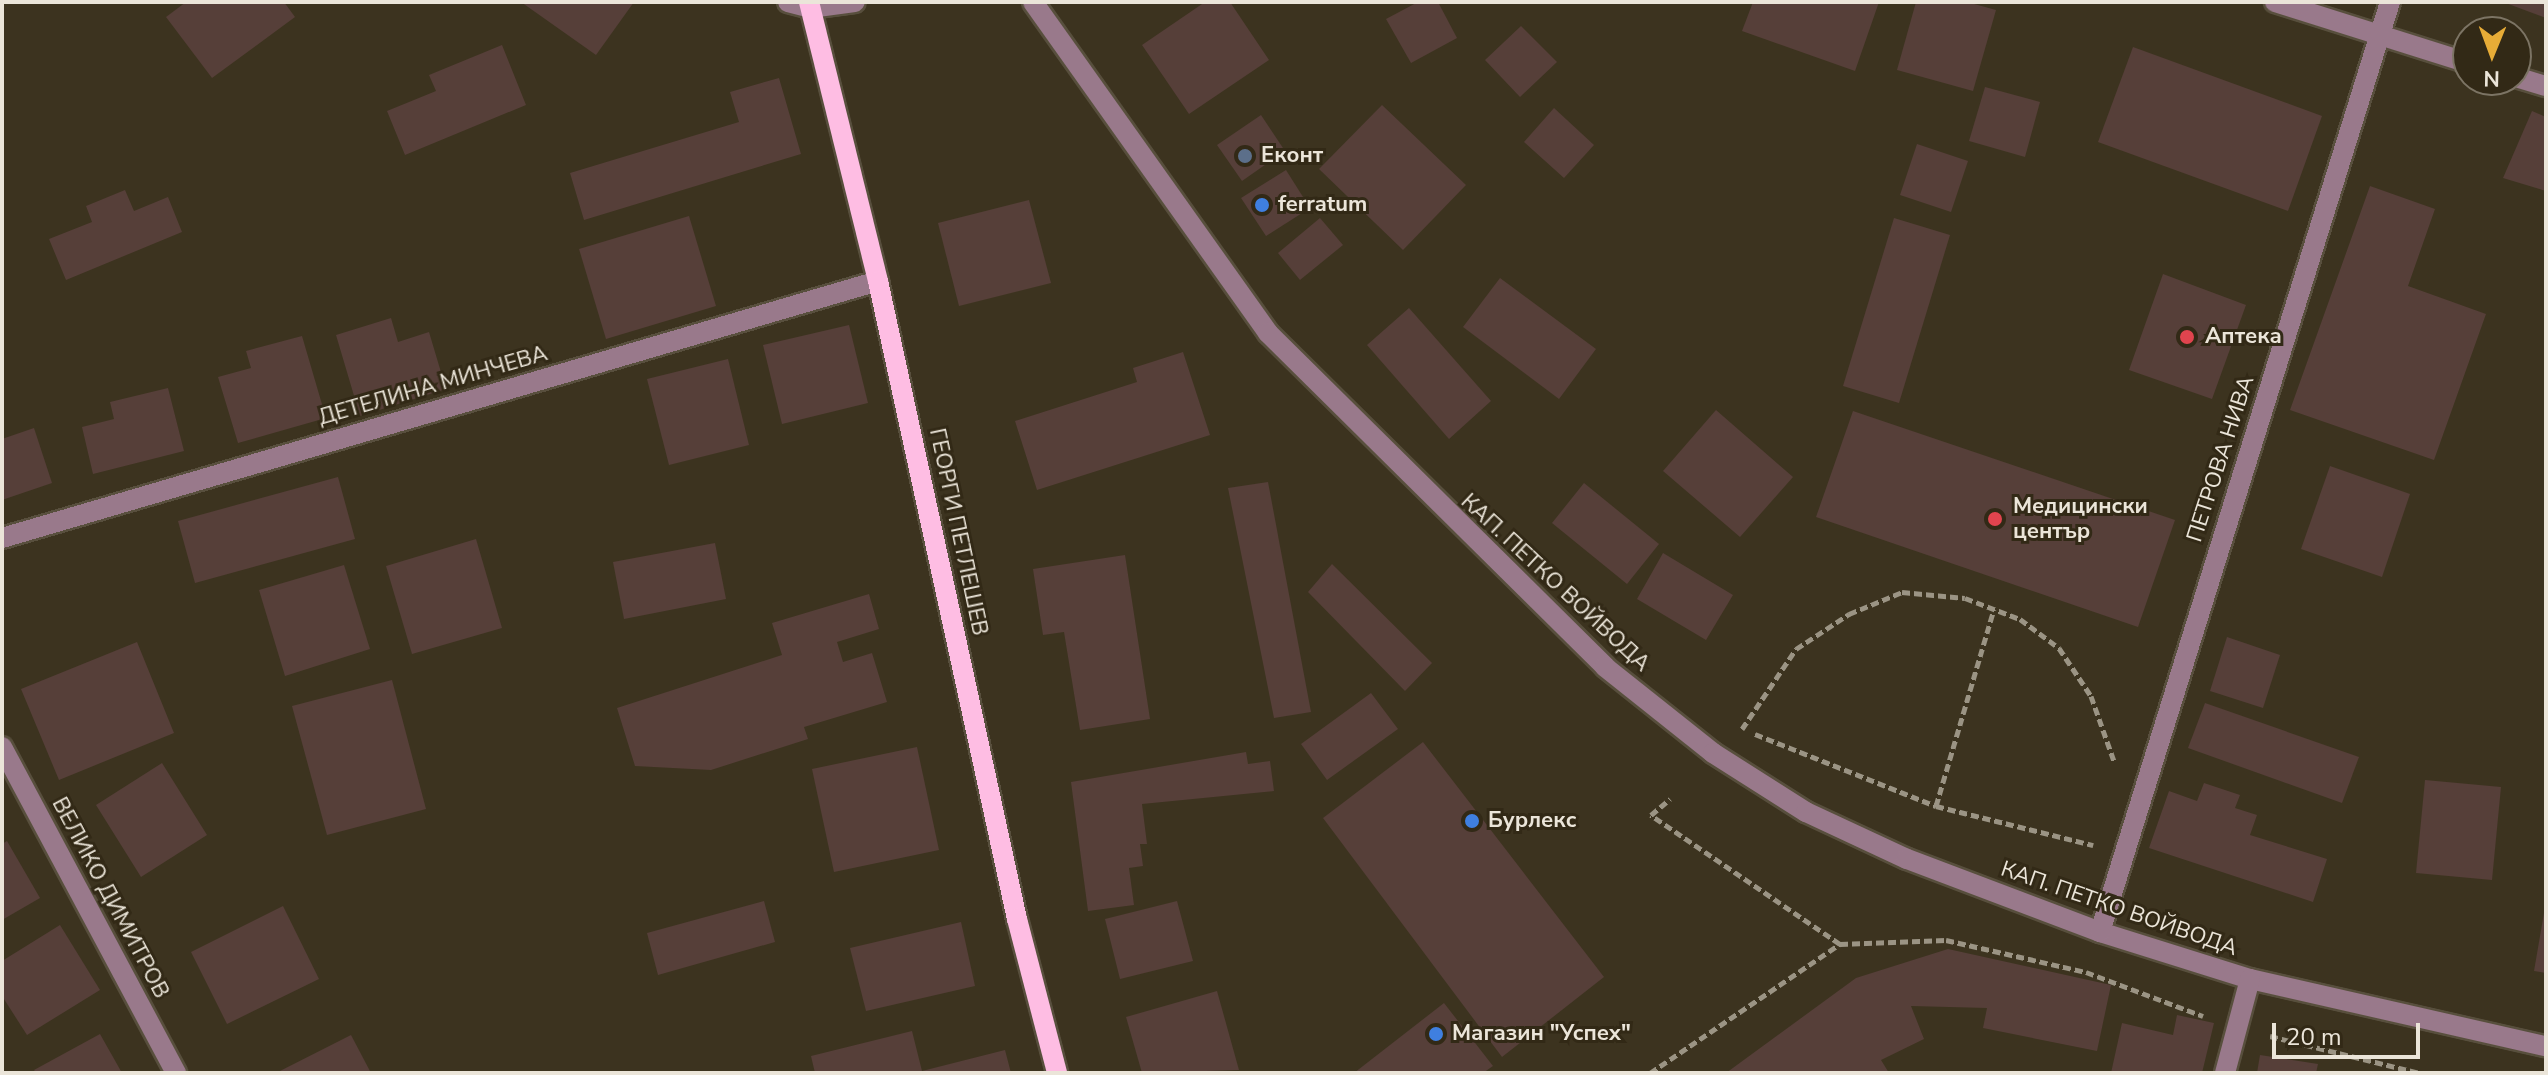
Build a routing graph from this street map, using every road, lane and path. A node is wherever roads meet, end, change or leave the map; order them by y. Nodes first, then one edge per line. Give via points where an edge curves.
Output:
1 (788, 2) edge
2 (855, 2) edge
3 (1033, 2) edge
4 (2275, 2) edge
5 (2390, 2) edge
6 (809, 5) edge
7 (2383, 37) junction
8 (2452, 58) edge
9 (878, 281) junction
10 (2, 538) edge
11 (1994, 609) junction
12 (2, 747) edge
13 (2115, 767) dead end
14 (1670, 799) dead end
15 (1936, 806) junction
16 (2124, 853) junction
17 (2100, 932) junction
18 (1840, 944) junction
19 (2250, 979) junction
20 (2235, 1028) junction
21 (2546, 1046) edge
22 (176, 1073) edge
23 (1057, 1073) edge
24 (1650, 1073) edge
25 (2225, 1073) edge
26 (2420, 1073) edge

1 - 6 street
2 - 6 street
3 - 17 street, КАП. ПЕТКО ВОЙВОДА via 1268,333 1605,667 1713,753 1806,812 1907,859
4 - 7 street
5 - 7 street, ПЕТРОВА НИВА
6 - 9 main road, ГЕОРГИ ПЕТЛЕШЕВ
7 - 8 street
7 - 16 street, ПЕТРОВА НИВА via 2233,495
9 - 10 street, ДЕТЕЛИНА МИНЧЕВА
9 - 23 main road, ГЕОРГИ ПЕТЛЕШЕВ via 1017,919
11 - 13 path via 2020,619 2059,648 2091,696 2110,739
11 - 15 path
11 - 15 path via 1965,598 1902,592 1849,614 1796,649 1740,728
12 - 22 street, ВЕЛИКО ДИМИТРОВ
14 - 18 path via 1651,815
15 - 16 path
16 - 17 street, ПЕТРОВА НИВА
17 - 19 street, КАП. ПЕТКО ВОЙВОДА
18 - 20 path via 1946,940 2086,972
18 - 24 path
19 - 20 street
19 - 21 street, КАП. ПЕТКО ВОЙВОДА
20 - 25 street
20 - 26 path

